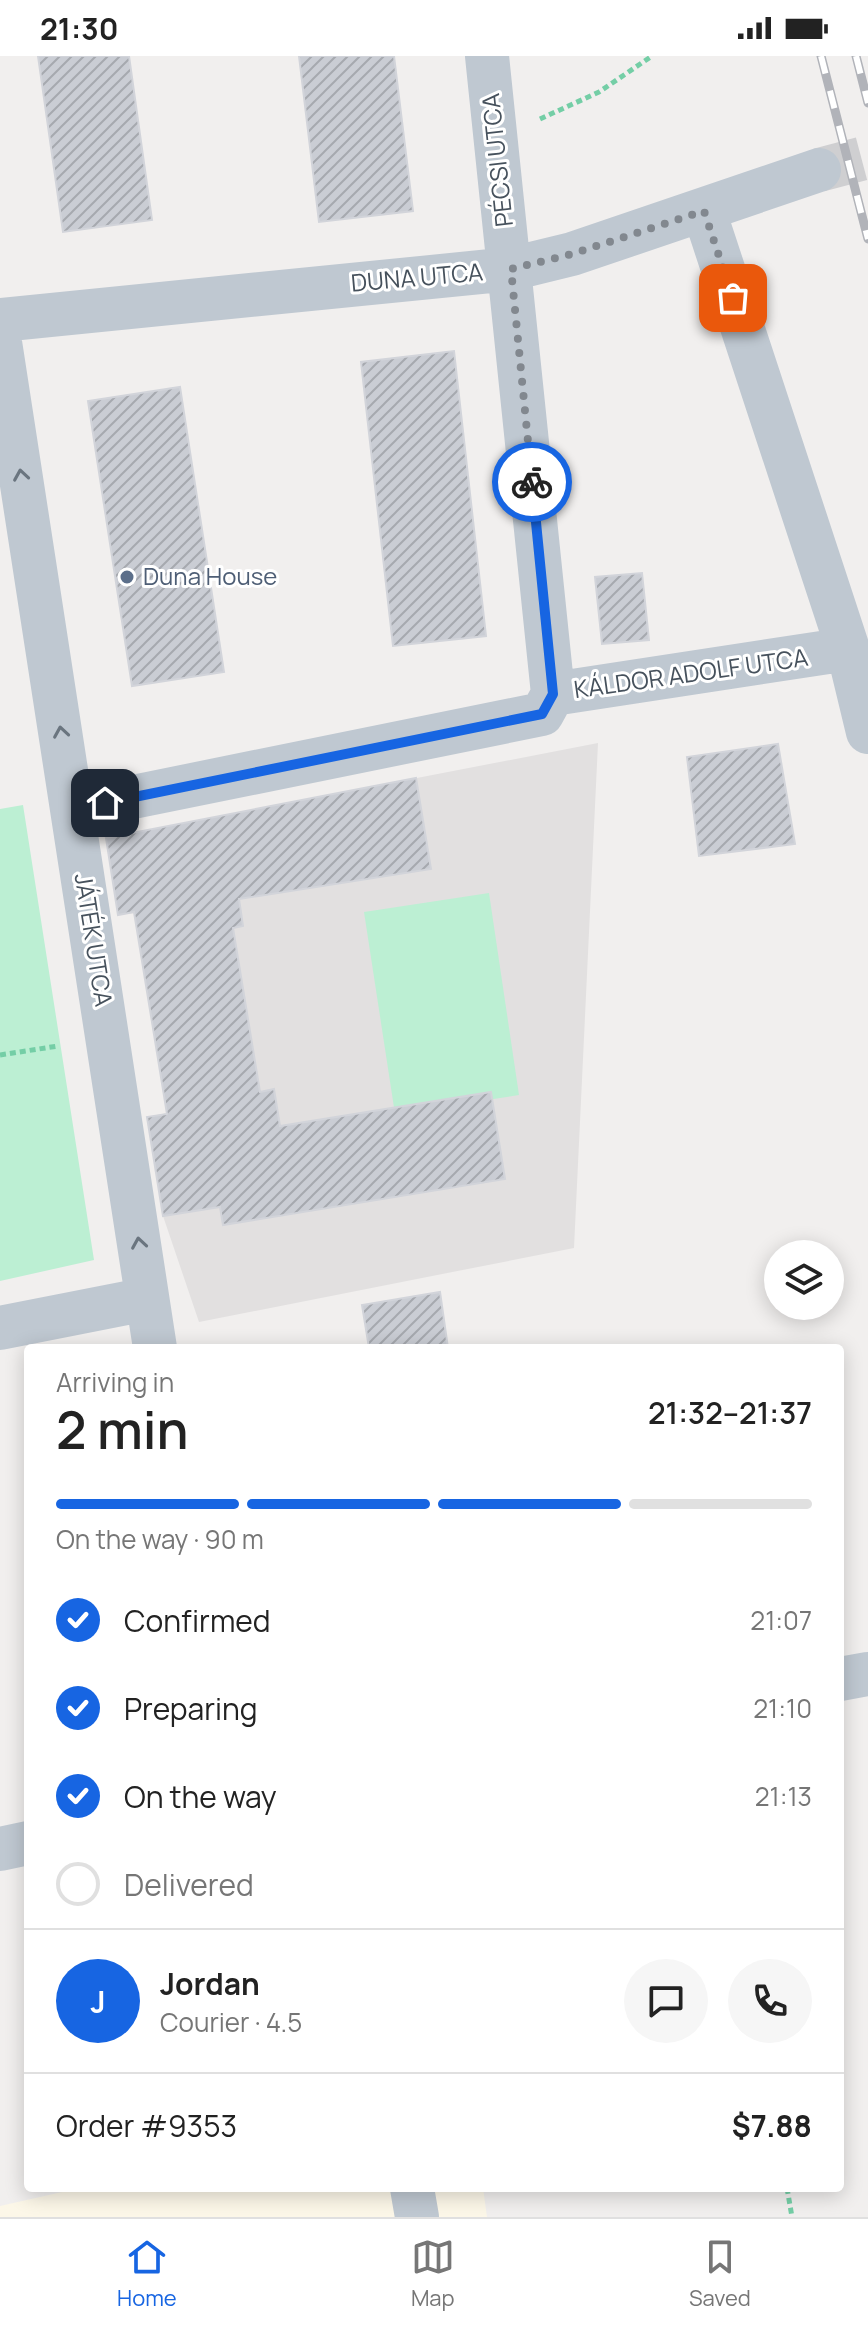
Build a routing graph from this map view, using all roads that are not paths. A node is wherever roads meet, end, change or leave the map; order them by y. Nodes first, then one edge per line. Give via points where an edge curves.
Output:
1 (487, 56) edge
2 (819, 170) tunnel mouth
3 (704, 211) junction
4 (511, 269) junction
5 (0, 320) edge
6 (0, 342) edge
7 (848, 649) junction
8 (553, 694) junction
9 (868, 732) edge
10 (74, 809) junction
11 (147, 1299) junction
12 (0, 1328) edge
13 (154, 1344) edge
14 (868, 1674) edge
15 (844, 1678) edge
16 (24, 1844) edge
17 (0, 1849) edge
18 (413, 2192) edge
19 (417, 2217) edge

1 - 4 street, PÉCSI UTCA
2 - 3 street, DUNA UTCA
3 - 4 street, DUNA UTCA
3 - 7 street
4 - 5 street, DUNA UTCA
4 - 8 street, PÉCSI UTCA
10 -> 6 street, JÁTÉK UTCA
7 - 8 street, KÁLDOR ADOLF UTCA
7 - 9 street
8 - 10 street, KÁLDOR ADOLF UTCA via 542,714
11 -> 10 street, JÁTÉK UTCA
11 - 12 street
11 - 13 street, JÁTÉK UTCA
14 - 15 street
16 - 17 street
18 - 19 street

